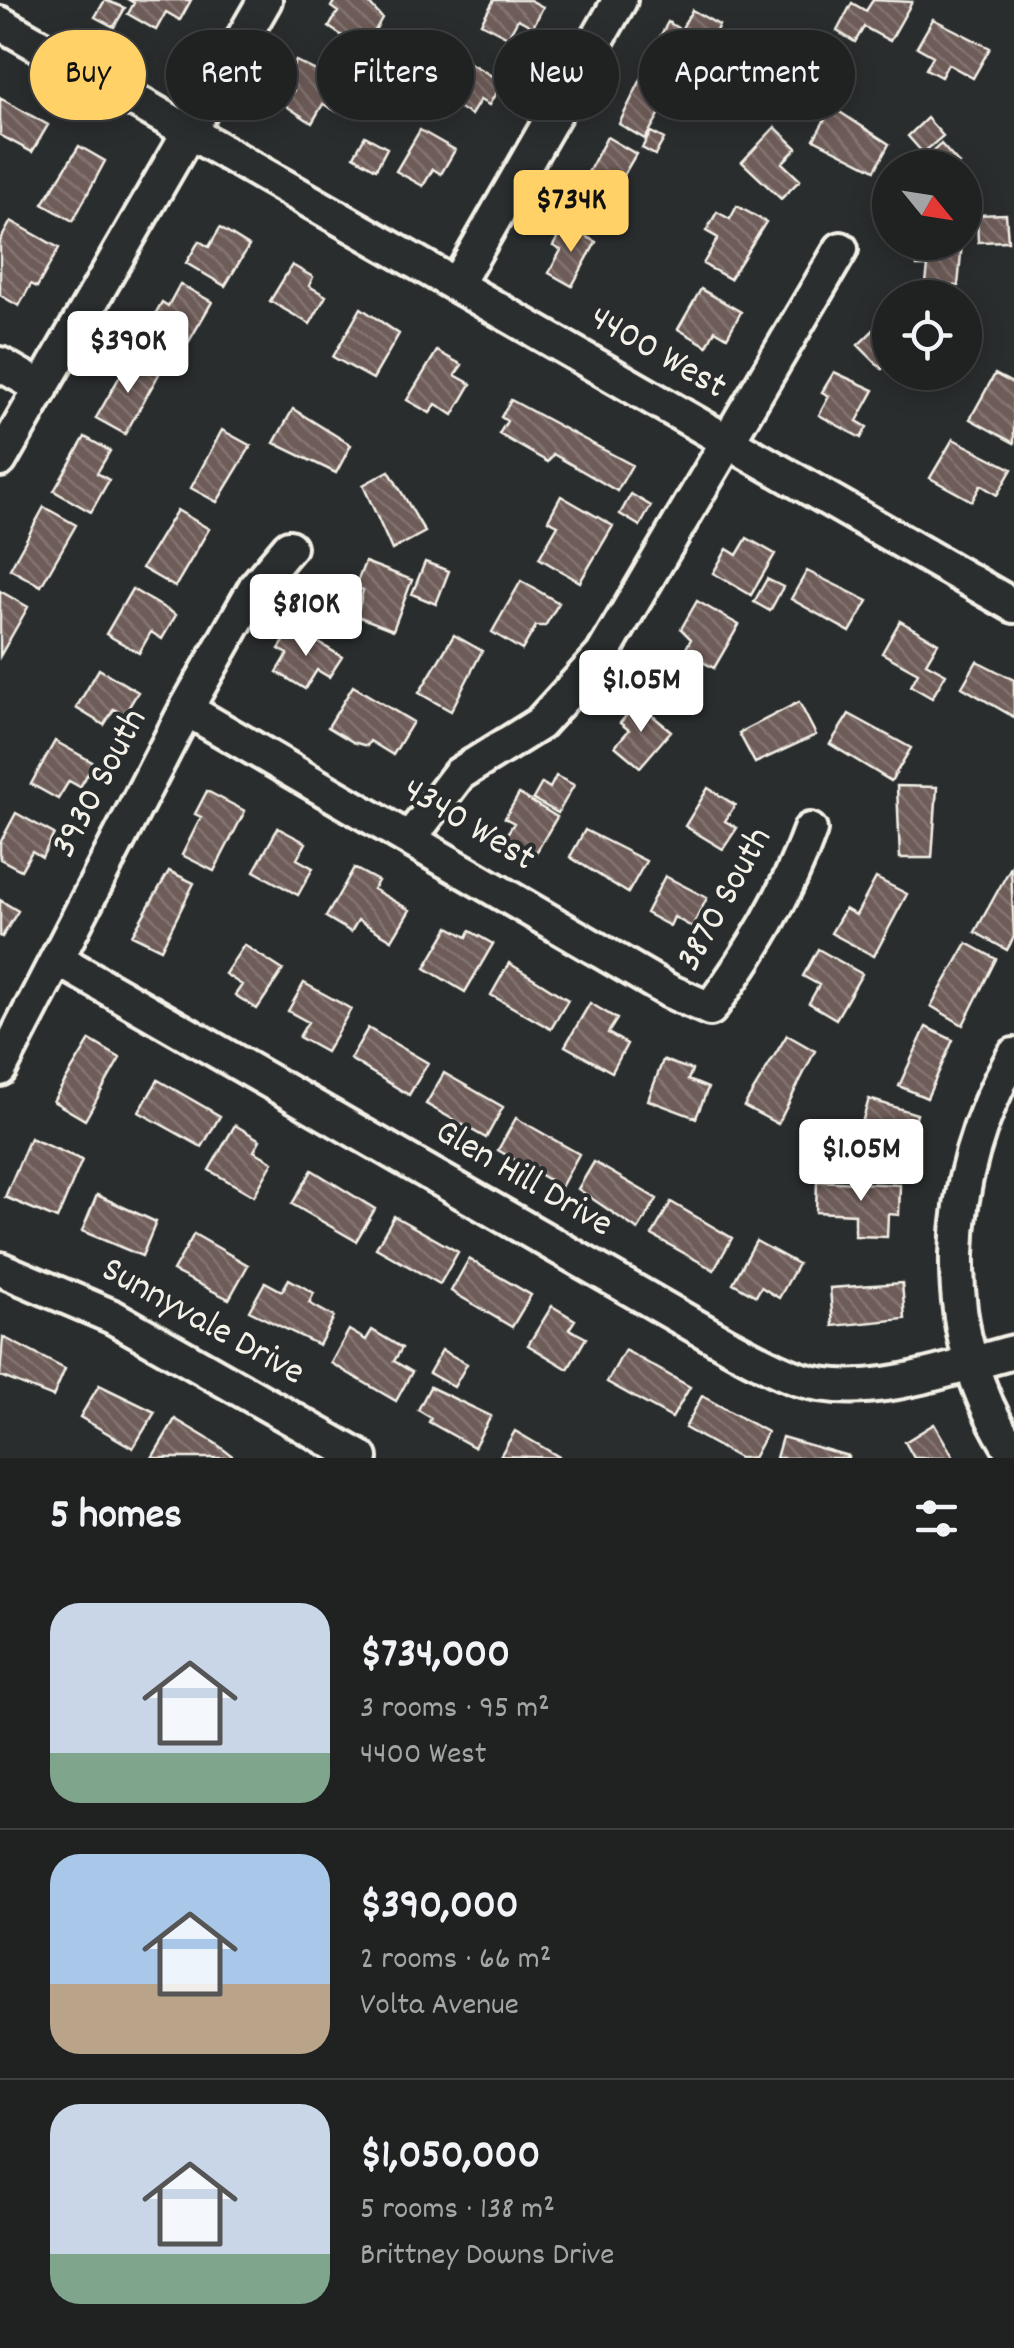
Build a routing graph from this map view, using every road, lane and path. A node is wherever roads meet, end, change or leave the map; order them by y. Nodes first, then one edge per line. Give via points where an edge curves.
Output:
1 (265, 0) edge
2 (620, 0) edge
3 (0, 23) edge
4 (190, 132) junction
5 (841, 249) dead end
6 (456, 285) junction
7 (0, 364) edge
8 (42, 388) junction
9 (728, 441) junction
10 (0, 460) edge
11 (289, 546) dead end
12 (1010, 593) edge
13 (186, 709) junction
14 (810, 830) dead end
15 (410, 838) junction
16 (57, 959) junction
17 (710, 1009) joint
18 (1014, 1055) edge
19 (0, 1069) edge
20 (0, 1268) edge
21 (1014, 1352) edge
22 (972, 1363) junction
23 (1014, 1454) edge
24 (362, 1458) edge

1 - 4 street
2 - 6 street
3 - 4 street, 4400 West
4 - 6 street, 4400 West
4 - 8 street
5 - 9 street
6 - 9 street, 4400 West
7 - 8 street
8 - 10 street
9 - 12 street, 4400 West
9 - 15 street via 584,679 539,724 459,774
11 - 13 street, 3930 South via 256,586
13 - 15 street, 4340 West
13 - 16 street, 3930 South
14 - 17 street, 3870 South via 794,877
15 - 17 street, 4340 West
16 - 19 street, 3930 South
16 - 22 street, Glen Hill Drive via 769,1366 836,1385 900,1381
18 - 22 street via 971,1148 960,1200 956,1282
20 - 24 street, Sunnyvale Drive via 127,1324
21 - 22 street, Glen Hill Drive
22 - 23 street

